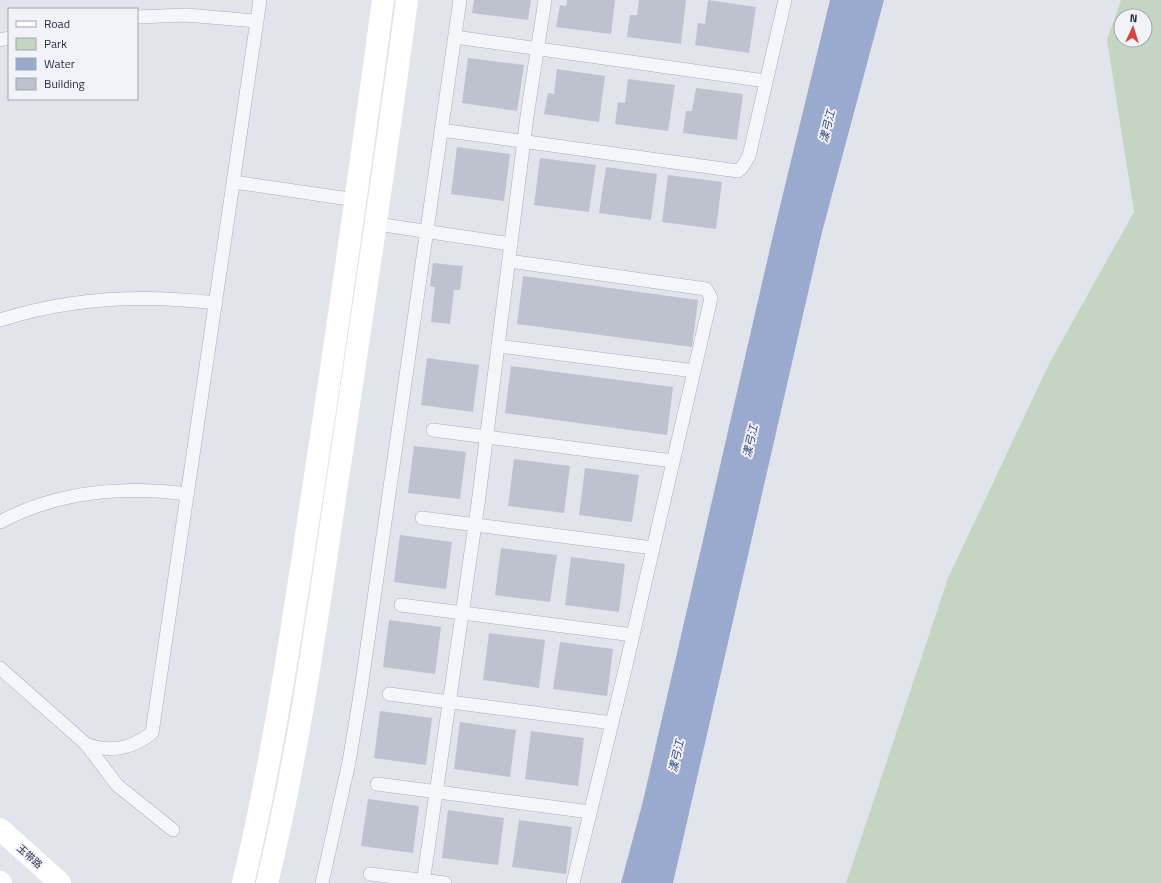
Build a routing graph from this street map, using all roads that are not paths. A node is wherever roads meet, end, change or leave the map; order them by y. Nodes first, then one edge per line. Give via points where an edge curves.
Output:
1 (260, 0) edge
2 (383, 0) edge
3 (407, 0) edge
4 (460, 0) edge
5 (545, 0) edge
6 (785, 0) edge
7 (138, 17) edge
8 (257, 21) junction
9 (454, 37) junction
10 (537, 49) junction
11 (766, 81) junction
12 (441, 130) junction
13 (524, 142) junction
14 (234, 182) junction
15 (356, 200) junction
16 (377, 224) junction
17 (427, 231) junction
18 (511, 244) junction
19 (509, 261) junction
20 (216, 303) junction
21 (0, 320) edge
22 (498, 346) junction
23 (694, 371) junction
24 (433, 430) dead end
25 (487, 437) junction
26 (673, 461) junction
27 (188, 494) junction
28 (422, 518) dead end
29 (0, 522) edge
30 (475, 525) junction
31 (652, 548) junction
32 (401, 605) dead end
33 (462, 613) junction
34 (633, 635) junction
35 (0, 668) edge
36 (389, 694) dead end
37 (450, 702) junction
38 (612, 723) junction
39 (86, 744) junction
40 (377, 784) dead end
41 (437, 792) junction
42 (590, 812) junction
43 (0, 829) edge
44 (173, 830) dead end
45 (370, 874) dead end
46 (424, 882) edge
47 (60, 883) edge
48 (243, 883) edge
49 (267, 883) edge
50 (322, 883) edge
51 (445, 883) edge
52 (573, 883) edge

1 - 8 lane
2 - 15 street
3 - 16 street
4 - 9 lane
5 - 10 lane
6 - 11 lane
7 - 8 lane via 193,16
8 - 14 lane
9 - 10 lane
9 - 12 lane
10 - 11 lane
10 - 13 lane
11 - 13 lane via 749,156 738,171
12 - 13 lane
12 - 17 lane
13 - 18 lane
14 - 15 lane
14 - 20 lane
15 - 48 street via 281,701
16 - 17 lane
16 - 49 street via 304,702
17 - 18 lane
17 - 50 lane via 361,689 349,762
18 - 19 lane
19 - 22 lane
19 - 23 lane via 706,289 711,298
20 - 21 lane via 180,299 107,299 72,303
20 - 27 lane
22 - 23 lane
22 - 25 lane
23 - 26 lane
24 - 25 lane
25 - 26 lane
25 - 30 lane
26 - 31 lane
27 - 29 lane via 156,490 91,493 47,503
27 - 39 lane via 152,733 124,748 111,750
28 - 30 lane
30 - 31 lane
30 - 33 lane
31 - 34 lane
32 - 33 lane
33 - 34 lane
33 - 37 lane
34 - 38 lane
35 - 39 lane
36 - 37 lane
37 - 38 lane
37 - 41 lane
38 - 42 lane
39 - 44 lane via 117,785
40 - 41 lane
41 - 42 lane
41 - 46 lane
42 - 52 lane
43 - 47 street, 玉带路
45 - 46 lane
46 - 51 lane

